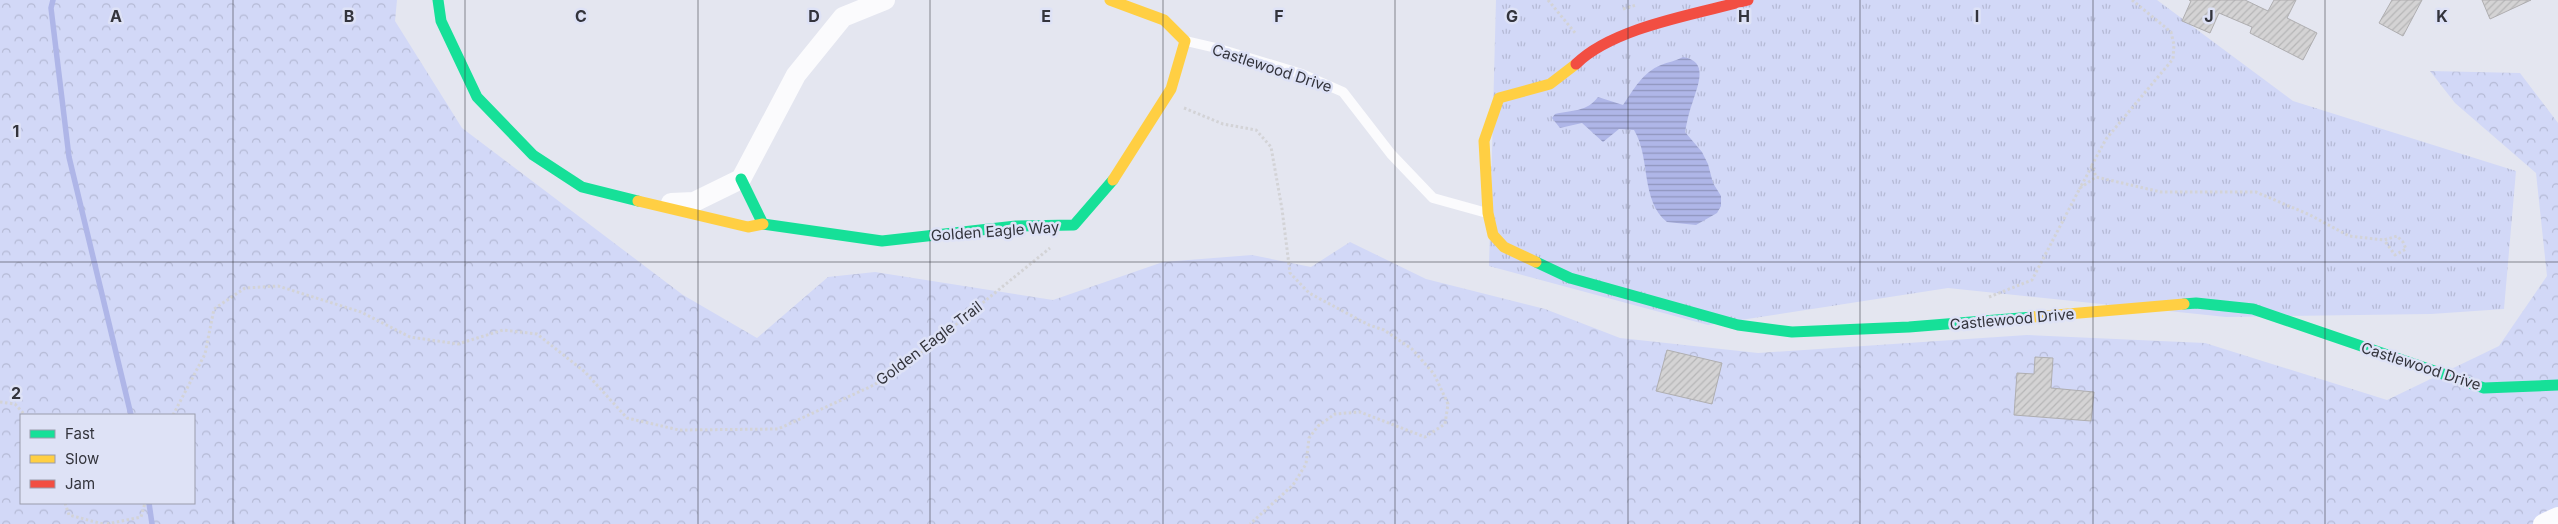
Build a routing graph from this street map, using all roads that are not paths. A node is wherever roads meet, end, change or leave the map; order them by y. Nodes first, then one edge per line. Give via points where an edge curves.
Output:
1 (438, 0) edge
2 (884, 0) edge
3 (1110, 0) edge
4 (1748, 0) edge
5 (1185, 41) junction
6 (741, 179) junction
7 (654, 204) junction
8 (1488, 213) junction
9 (763, 224) junction
10 (2558, 385) edge
11 (2558, 517) edge
12 (2543, 524) edge

1 - 7 street, Golden Eagle Way via 441,21 478,96 533,155 582,187
2 - 6 street via 843,17 802,68
3 - 5 street via 1164,20
4 - 8 street, Castlewood Drive via 1632,31 1586,54 1550,84 1499,98 1484,141
5 - 8 lane, Castlewood Drive via 1302,74 1343,92 1391,154 1433,198
5 - 9 street, Golden Eagle Way via 1171,89 1113,180 1074,225 1016,226 882,241
6 - 7 street, Golden Eagle Way via 694,202
6 - 9 street
7 - 9 street, Golden Eagle Way via 748,227
8 - 10 street, Castlewood Drive via 1493,235 1504,247 1570,278 1738,326 1792,332 1909,328 2196,302 2253,309 2484,388
11 - 12 street

